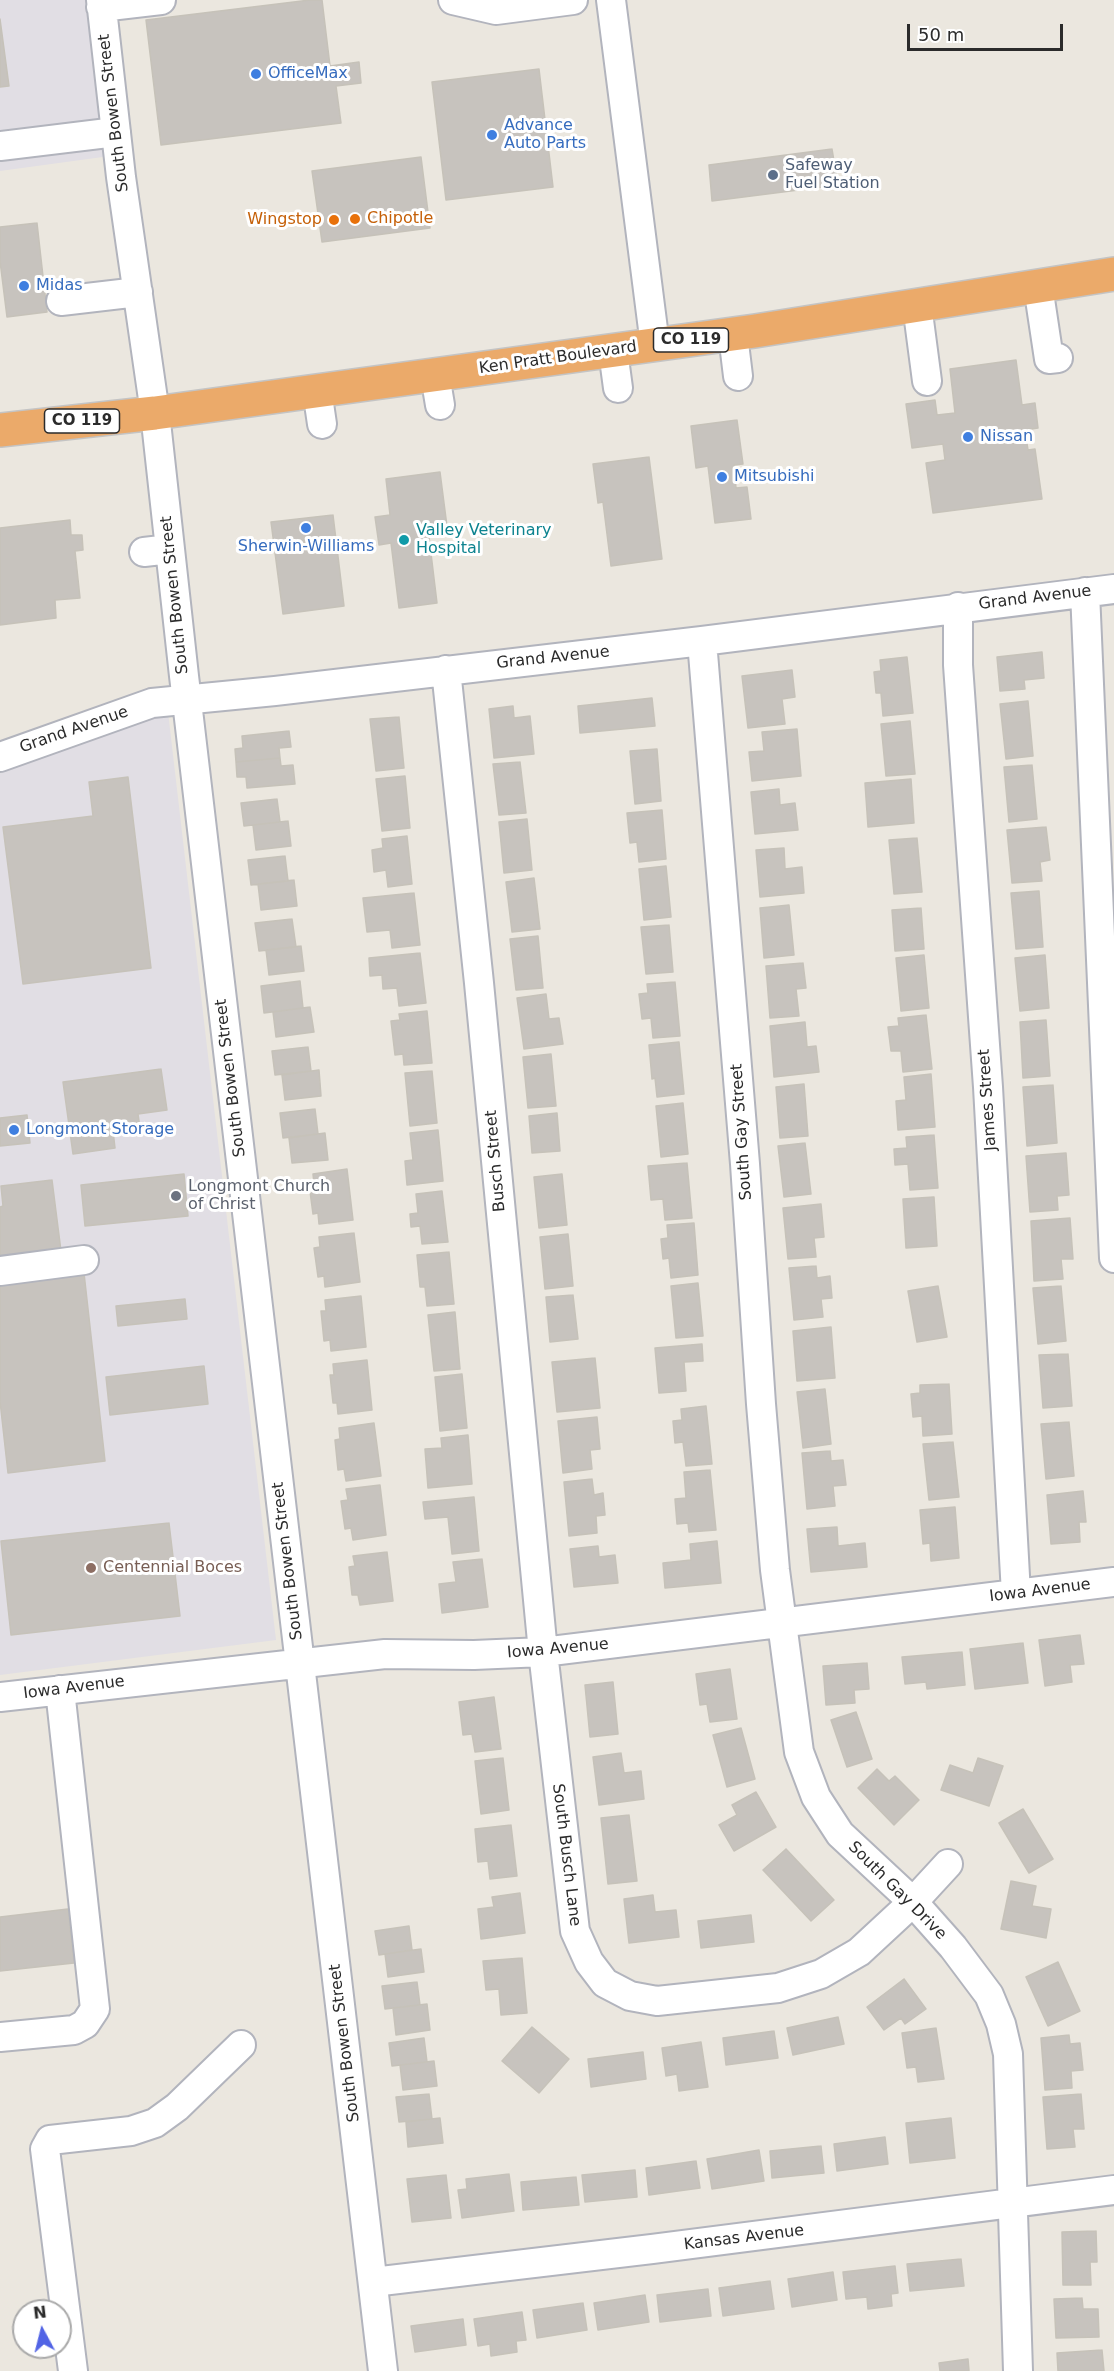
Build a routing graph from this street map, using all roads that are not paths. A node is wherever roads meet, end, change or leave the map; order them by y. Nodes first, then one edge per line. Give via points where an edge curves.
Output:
1 (161, 0) edge
2 (453, 0) edge
3 (573, 0) edge
4 (611, 0) edge
5 (101, 3) edge
6 (116, 132) junction
7 (0, 146) edge
8 (1114, 274) edge
9 (1038, 286) junction
10 (138, 292) junction
11 (61, 302) dead end
12 (917, 305) junction
13 (733, 334) junction
14 (655, 345) junction
15 (613, 351) junction
16 (1058, 358) dead end
17 (738, 376) dead end
18 (927, 381) dead end
19 (618, 388) dead end
20 (317, 390) junction
21 (155, 413) junction
22 (322, 424) dead end
23 (0, 430) edge
24 (1114, 589) edge
25 (1085, 592) junction
26 (958, 608) junction
27 (702, 641) junction
28 (446, 670) junction
29 (186, 699) junction
30 (0, 757) edge
31 (1114, 1258) edge
32 (84, 1260) dead end
33 (0, 1271) edge
34 (1114, 1581) edge
35 (1016, 1594) junction
36 (782, 1623) junction
37 (543, 1652) junction
38 (300, 1662) junction
39 (60, 1690) junction
40 (0, 1697) edge
41 (948, 1864) dead end
42 (913, 1902) junction
43 (0, 2037) edge
44 (241, 2045) dead end
45 (1114, 2190) edge
46 (1014, 2203) junction
47 (373, 2282) junction
48 (73, 2371) edge
49 (383, 2371) edge
50 (1018, 2371) edge

1 - 5 street
2 - 3 street via 496,10
4 - 14 street
5 - 6 street, South Bowen Street
6 - 7 street
6 - 10 street, South Bowen Street
8 - 9 highway, Ken Pratt Boulevard / CO 119
9 - 12 highway, Ken Pratt Boulevard / CO 119
9 - 16 street via 1049,359
10 - 11 street
10 - 21 street, South Bowen Street
12 - 13 highway, Ken Pratt Boulevard / CO 119
12 - 18 street
13 - 14 highway, Ken Pratt Boulevard / CO 119
13 - 17 street
14 - 15 highway, Ken Pratt Boulevard / CO 119
15 - 19 street
15 - 20 highway, Ken Pratt Boulevard / CO 119 via 438,390
20 - 21 highway, Ken Pratt Boulevard / CO 119
20 - 22 street
21 - 23 highway, Ken Pratt Boulevard / CO 119
21 - 29 street, South Bowen Street via 157,550
24 - 25 street, Grand Avenue
25 - 26 street, Grand Avenue
25 - 31 street
26 - 27 street, Grand Avenue
26 - 35 street, James Street via 958,665 988,1087
27 - 28 street, Grand Avenue
27 - 36 street, South Gay Street via 762,1415
28 - 29 street, Grand Avenue
28 - 37 street, Busch Street
29 - 30 street, Grand Avenue via 152,703
29 - 38 street, South Bowen Street
32 - 33 street
34 - 35 street, Iowa Avenue
35 - 36 street, Iowa Avenue
36 - 37 street, Iowa Avenue
36 - 42 street, South Gay Drive via 799,1752 816,1797 840,1834
37 - 38 street, Iowa Avenue via 385,1654
37 - 42 street, South Busch Lane via 575,1931 589,1962 605,1983 630,1996 657,2001 778,1988 821,1974 859,1952
38 - 39 street, Iowa Avenue
38 - 47 street, South Bowen Street
39 - 40 street, Iowa Avenue
39 - 43 street via 95,2009 85,2024 74,2030
41 - 42 street, South Busch Lane
42 - 46 street, South Gay Drive via 989,1995 1001,2024 1008,2054
44 - 48 street via 155,2123 131,2131 50,2140 45,2150
45 - 46 street, Kansas Avenue
46 - 47 street, Kansas Avenue
46 - 50 street, South Gay Drive
47 - 49 street, South Bowen Street

